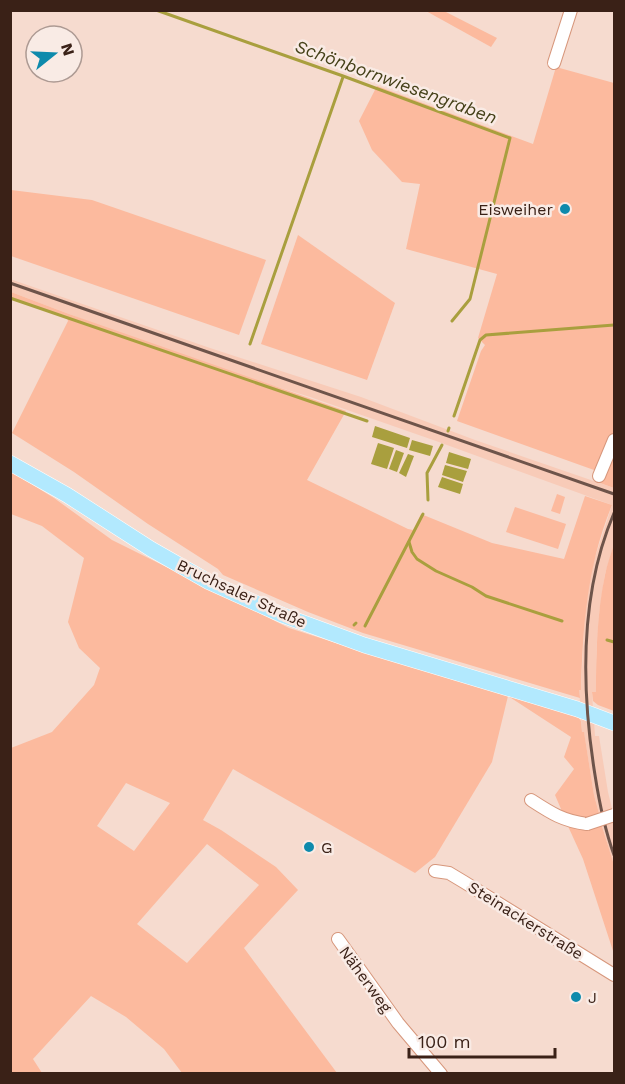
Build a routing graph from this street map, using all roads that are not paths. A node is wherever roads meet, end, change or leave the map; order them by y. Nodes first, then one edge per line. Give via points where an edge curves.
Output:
1 (572, 10) edge
2 (554, 63) dead end
3 (615, 440) edge
4 (10, 463) edge
5 (599, 476) dead end
6 (615, 723) edge
7 (531, 800) dead end
8 (615, 815) edge
9 (435, 872) dead end
10 (338, 939) dead end
11 (615, 975) edge
12 (441, 1074) edge

1 - 2 street
3 - 5 street
4 - 6 main road, Bruchsaler Straße via 209,582 282,615 364,645
7 - 8 street, bridge via 572,822 587,824
9 - 11 street, Steinackerstraße via 449,873
10 - 12 street, Näherweg via 398,1023

